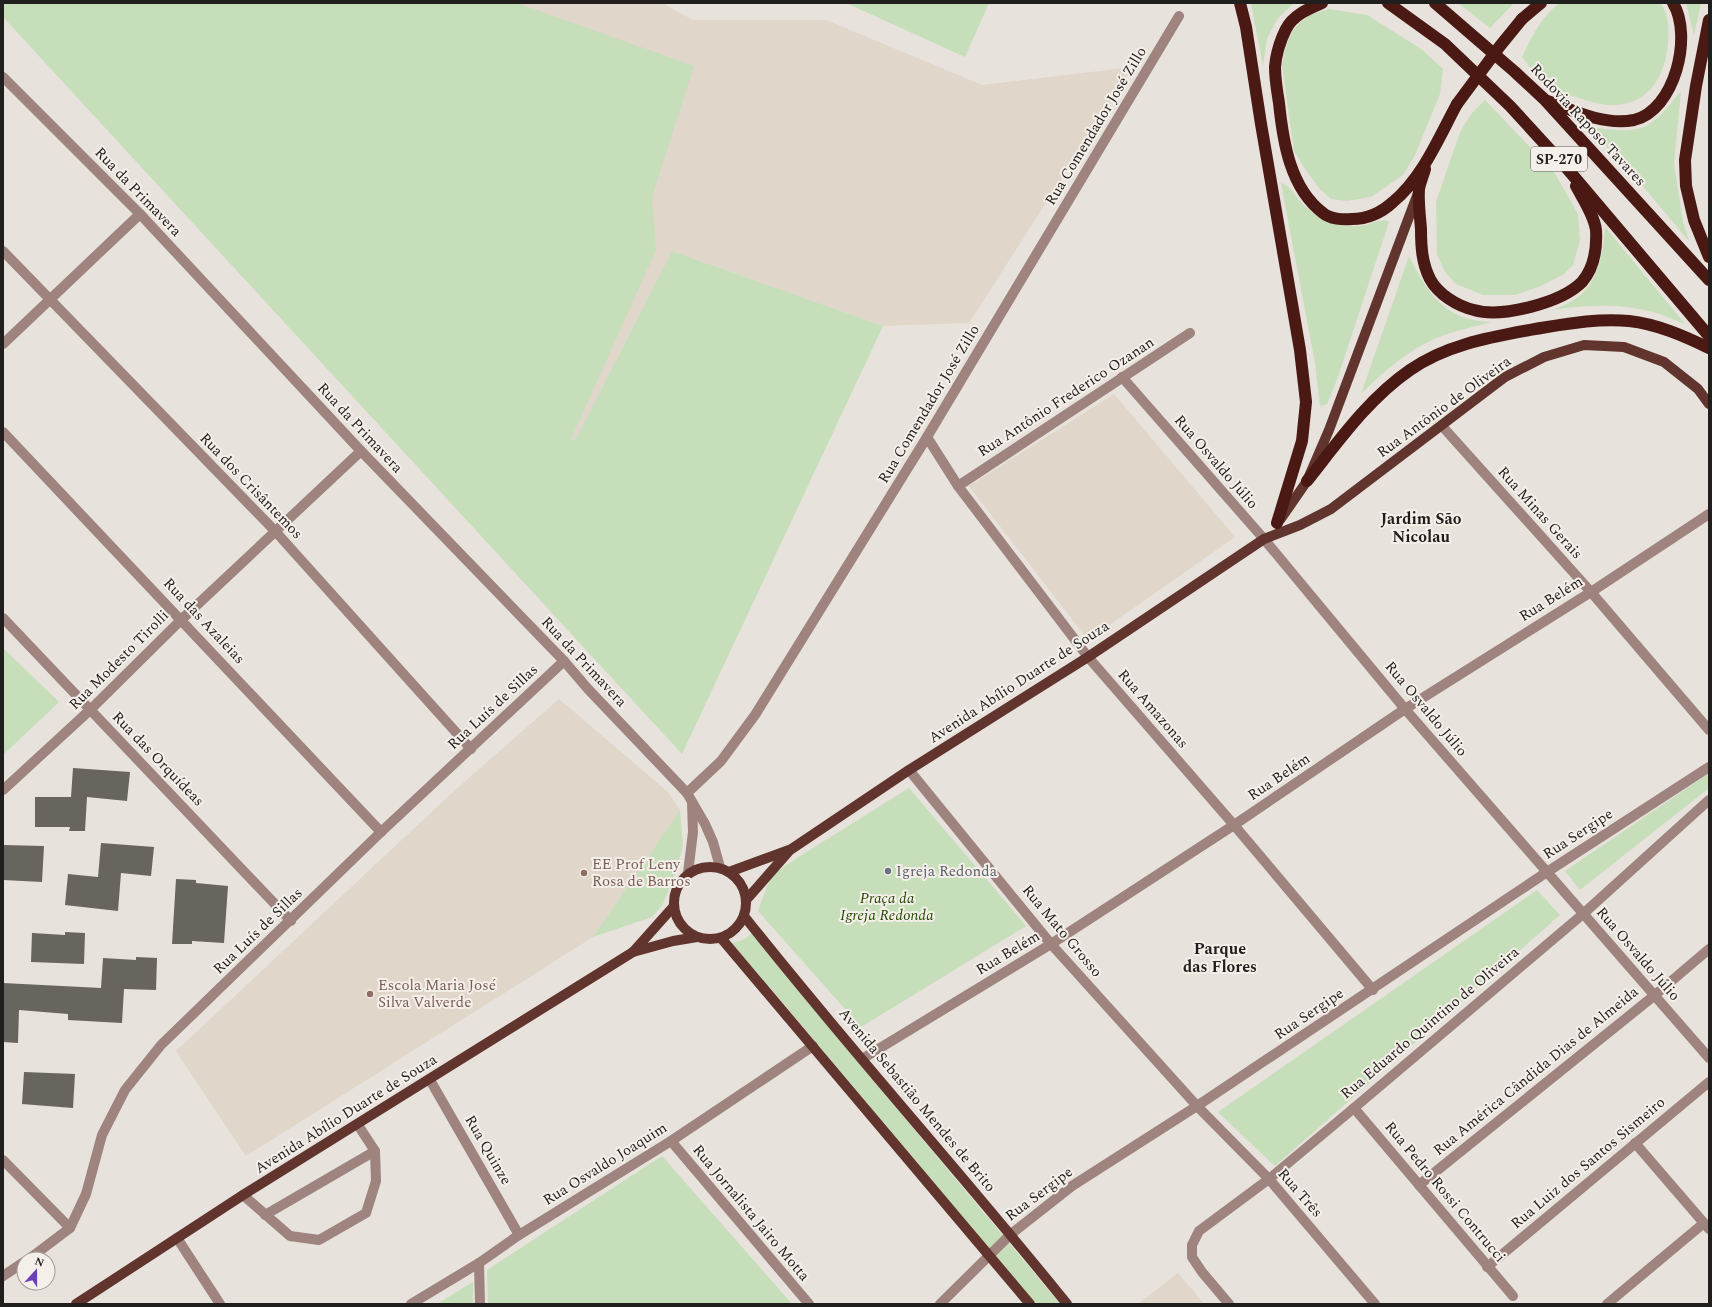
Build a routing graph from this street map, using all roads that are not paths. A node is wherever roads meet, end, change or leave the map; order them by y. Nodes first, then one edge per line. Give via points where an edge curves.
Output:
1 (1240, 3) edge
2 (1322, 3) edge
3 (1388, 3) edge
4 (1541, 3) edge
5 (1673, 3) edge
6 (1437, 4) edge
7 (1179, 16) dead end
8 (1709, 20) edge
9 (3, 77) edge
10 (1544, 99) junction
11 (1430, 154) junction
12 (1565, 166) junction
13 (1419, 189) junction
14 (140, 214) junction
15 (3, 251) edge
16 (1709, 257) edge
17 (1709, 280) edge
18 (50, 301) junction
19 (1190, 333) dead end
20 (1709, 336) edge
21 (3, 344) edge
22 (1709, 348) edge
23 (1122, 377) junction
24 (1709, 404) edge
25 (1442, 426) junction
26 (3, 432) edge
27 (927, 437) junction
28 (361, 451) junction
29 (1307, 481) junction
30 (958, 486) junction
31 (1709, 514) edge
32 (1277, 523) junction
33 (275, 531) junction
34 (1264, 539) junction
35 (1591, 592) junction
36 (3, 618) edge
37 (182, 619) junction
38 (1088, 657) junction
39 (564, 661) junction
40 (1405, 709) junction
41 (90, 710) junction
42 (1709, 730) edge
43 (471, 749) junction
44 (1709, 767) edge
45 (909, 770) junction
46 (3, 790) edge
47 (687, 793) junction
48 (1709, 800) edge
49 (692, 803) junction
50 (1234, 825) junction
51 (381, 832) junction
52 (790, 850) junction
53 (720, 867) junction
54 (729, 872) junction
55 (1547, 872) junction
56 (688, 873) junction
57 (747, 899) junction
58 (674, 906) junction
59 (1583, 914) junction
60 (744, 916) junction
61 (291, 921) junction
62 (697, 937) junction
63 (721, 938) junction
64 (1051, 944) junction
65 (1709, 949) edge
66 (634, 952) junction
67 (1373, 990) junction
68 (1655, 995) junction
69 (813, 1046) junction
70 (1709, 1058) edge
71 (862, 1059) junction
72 (430, 1080) junction
73 (1709, 1082) edge
74 (1197, 1106) junction
75 (1354, 1108) junction
76 (358, 1125) junction
77 (671, 1142) junction
78 (1635, 1143) junction
79 (375, 1151) junction
80 (3, 1160) edge
81 (1269, 1179) junction
82 (1419, 1185) junction
83 (243, 1195) junction
84 (264, 1215) junction
85 (1706, 1226) edge
86 (70, 1228) junction
87 (1011, 1234) junction
88 (519, 1235) junction
89 (177, 1238) junction
90 (40, 1251) edge
91 (989, 1255) junction
92 (479, 1263) junction
93 (1487, 1266) junction
94 (16, 1267) edge
95 (3, 1276) edge
96 (1512, 1296) dead end
97 (76, 1304) edge
98 (220, 1304) edge
99 (411, 1304) edge
100 (480, 1304) edge
101 (809, 1304) edge
102 (940, 1304) edge
103 (1030, 1304) edge
104 (1067, 1304) edge
105 (1229, 1304) edge
106 (1375, 1304) edge
107 (1607, 1304) edge

1 - 32 highway via 1300,350 1306,402 1302,441
2 - 11 highway via 1296,16 1286,28 1275,66 1280,120 1287,153 1307,198 1324,214 1336,218 1362,219 1376,214 1393,203 1403,192
3 - 12 highway, SP-270 via 1445,44 1510,106
4 - 11 highway, bridge via 1522,19 1500,46 1458,104
5 - 10 highway via 1679,15 1681,52 1675,76 1664,98 1651,112 1634,120 1616,122
6 - 10 highway, Rodovia Raposo Tavares / SP-270
7 - 27 street, Rua Comendador José Zillo
8 - 16 highway via 1685,160 1686,186 1694,220
9 - 14 street, Rua da Primavera
10 - 17 highway, Rodovia Raposo Tavares / SP-270
11 - 13 highway
12 - 13 highway via 1596,228 1592,264 1581,282 1570,290 1555,300 1530,308 1489,312 1473,310 1446,297 1431,280 1422,258
12 - 20 highway, SP-270
13 - 29 main road via 1329,430
14 - 18 street
14 - 28 street, Rua da Primavera
15 - 18 street, Rua dos Crisântemos
18 - 21 street
18 - 33 street, Rua dos Crisântemos
19 - 23 street, Rua Antônio Frederico Ozanan
22 - 29 highway via 1655,326 1630,321 1596,320 1572,323 1474,341 1442,352 1409,370 1373,400
23 - 30 street, Rua Antônio Frederico Ozanan
23 - 34 street, Rua Osvaldo Júlio
24 - 25 main road, Rua Antônio de Oliveira via 1698,389 1664,362 1624,347 1584,345 1544,357 1505,377
25 - 34 main road, Rua Antônio de Oliveira via 1331,509 1300,526
25 - 35 street, Rua Minas Gerais
26 - 37 street, Rua das Azaleias
27 - 30 street, Rua Amazonas
27 - 47 street, Rua Comendador José Zillo via 755,714 721,761
28 - 33 street, Rua Modesto Tirolli
28 - 39 street, Rua da Primavera
29 - 32 main road
30 - 38 street, Rua Amazonas
31 - 35 street, Rua Belém
32 - 34 main road
33 - 37 street, Rua Modesto Tirolli
33 - 43 street, Rua dos Crisântemos
34 - 38 main road, Avenida Abílio Duarte de Souza
34 - 40 street, Rua Osvaldo Júlio
35 - 40 street, Rua Belém
35 - 42 street, Rua Minas Gerais
36 - 41 street, Rua das Orquídeas
37 - 41 street, Rua Modesto Tirolli
37 - 51 street, Rua das Azaleias
38 - 45 main road, Avenida Abílio Duarte de Souza
38 - 50 street, Rua Amazonas
39 - 43 street, Rua Luís de Sillas
39 - 47 street, Rua da Primavera
40 - 50 street, Rua Belém
40 - 55 street, Rua Osvaldo Júlio
41 - 46 street, Rua Modesto Tirolli
41 - 61 street, Rua das Orquídeas
43 - 51 street, Rua Luís de Sillas
44 - 55 street, Rua Sergipe
45 - 52 main road, Avenida Abílio Duarte de Souza
45 - 64 street, Rua Mato Grosso
47 - 49 street, Rua da Primavera
48 - 59 street, Rua Eduardo Quintino de Oliveira
49 - 53 street, Rua da Primavera via 713,842
49 - 56 street, Rua da Primavera
50 - 64 street, Rua Belém
50 - 67 street, Rua Amazonas
51 - 61 street, Rua Luís de Sillas
52 - 54 main road, Avenida Abílio Duarte de Souza
52 - 57 main road, Avenida Abílio Duarte de Souza
53 - 54 main road
53 - 56 main road via 698,868
54 - 57 main road via 741,883
55 - 59 street, Rua Osvaldo Júlio
55 - 67 street, Rua Sergipe
56 - 58 main road via 677,888
57 - 60 main road
58 - 62 main road via 678,919 686,930
58 - 66 main road, Avenida Abílio Duarte de Souza
59 - 68 street, Rua Osvaldo Júlio
59 - 75 street, Rua Eduardo Quintino de Oliveira
60 - 63 main road via 731,933
60 - 71 main road, Avenida Sebastião Mendes de Brito
61 - 86 street, Rua Luís de Sillas via 161,1045 125,1090 102,1135 86,1194
62 - 63 main road
62 - 66 main road, Avenida Abílio Duarte de Souza
63 - 69 main road
64 - 71 street, Rua Belém
64 - 74 street, Rua Mato Grosso
65 - 68 street, Rua América Cândida Dias de Almeida
66 - 72 main road, Avenida Abílio Duarte de Souza
67 - 74 street, Rua Sergipe
68 - 70 street, Rua Osvaldo Júlio
68 - 82 street, Rua América Cândida Dias de Almeida
69 - 77 street, Rua Osvaldo Joaquim
69 - 91 main road
71 - 87 main road, Avenida Sebastião Mendes de Brito
72 - 76 main road, Avenida Abílio Duarte de Souza
72 - 88 street, Rua Quinze
73 - 78 street, Rua Luiz dos Santos Sismeiro
74 - 81 street, Rua Três
74 - 87 street, Rua Sergipe via 1072,1186
75 - 81 street, Rua Eduardo Quintino de Oliveira
75 - 82 street, Rua Pedro Rossi Contrucci
76 - 79 street
76 - 83 main road, Avenida Abílio Duarte de Souza
77 - 88 street, Rua Osvaldo Joaquim
77 - 101 street, Rua Jornalista Jairo Motta
78 - 85 street
78 - 93 street, Rua Luiz dos Santos Sismeiro
79 - 84 street
79 - 84 street via 376,1181 366,1213 346,1225 319,1240 290,1236
80 - 86 street
81 - 105 street, Rua Eduardo Quintino de Oliveira via 1199,1231 1192,1246 1192,1257
81 - 106 street, Rua Três
82 - 93 street, Rua Pedro Rossi Contrucci
83 - 84 street
83 - 89 main road, Avenida Abílio Duarte de Souza
85 - 107 street
86 - 90 street, Rua Luís de Sillas
87 - 91 street, Rua Sergipe
87 - 104 main road, Avenida Sebastião Mendes de Brito
88 - 92 street, Rua Osvaldo Joaquim
89 - 97 main road, Avenida Abílio Duarte de Souza
89 - 98 street
91 - 102 street, Rua Sergipe
91 - 103 main road
92 - 99 street, Rua Osvaldo Joaquim
92 - 100 street
93 - 96 street, Rua Pedro Rossi Contrucci
94 - 95 street

